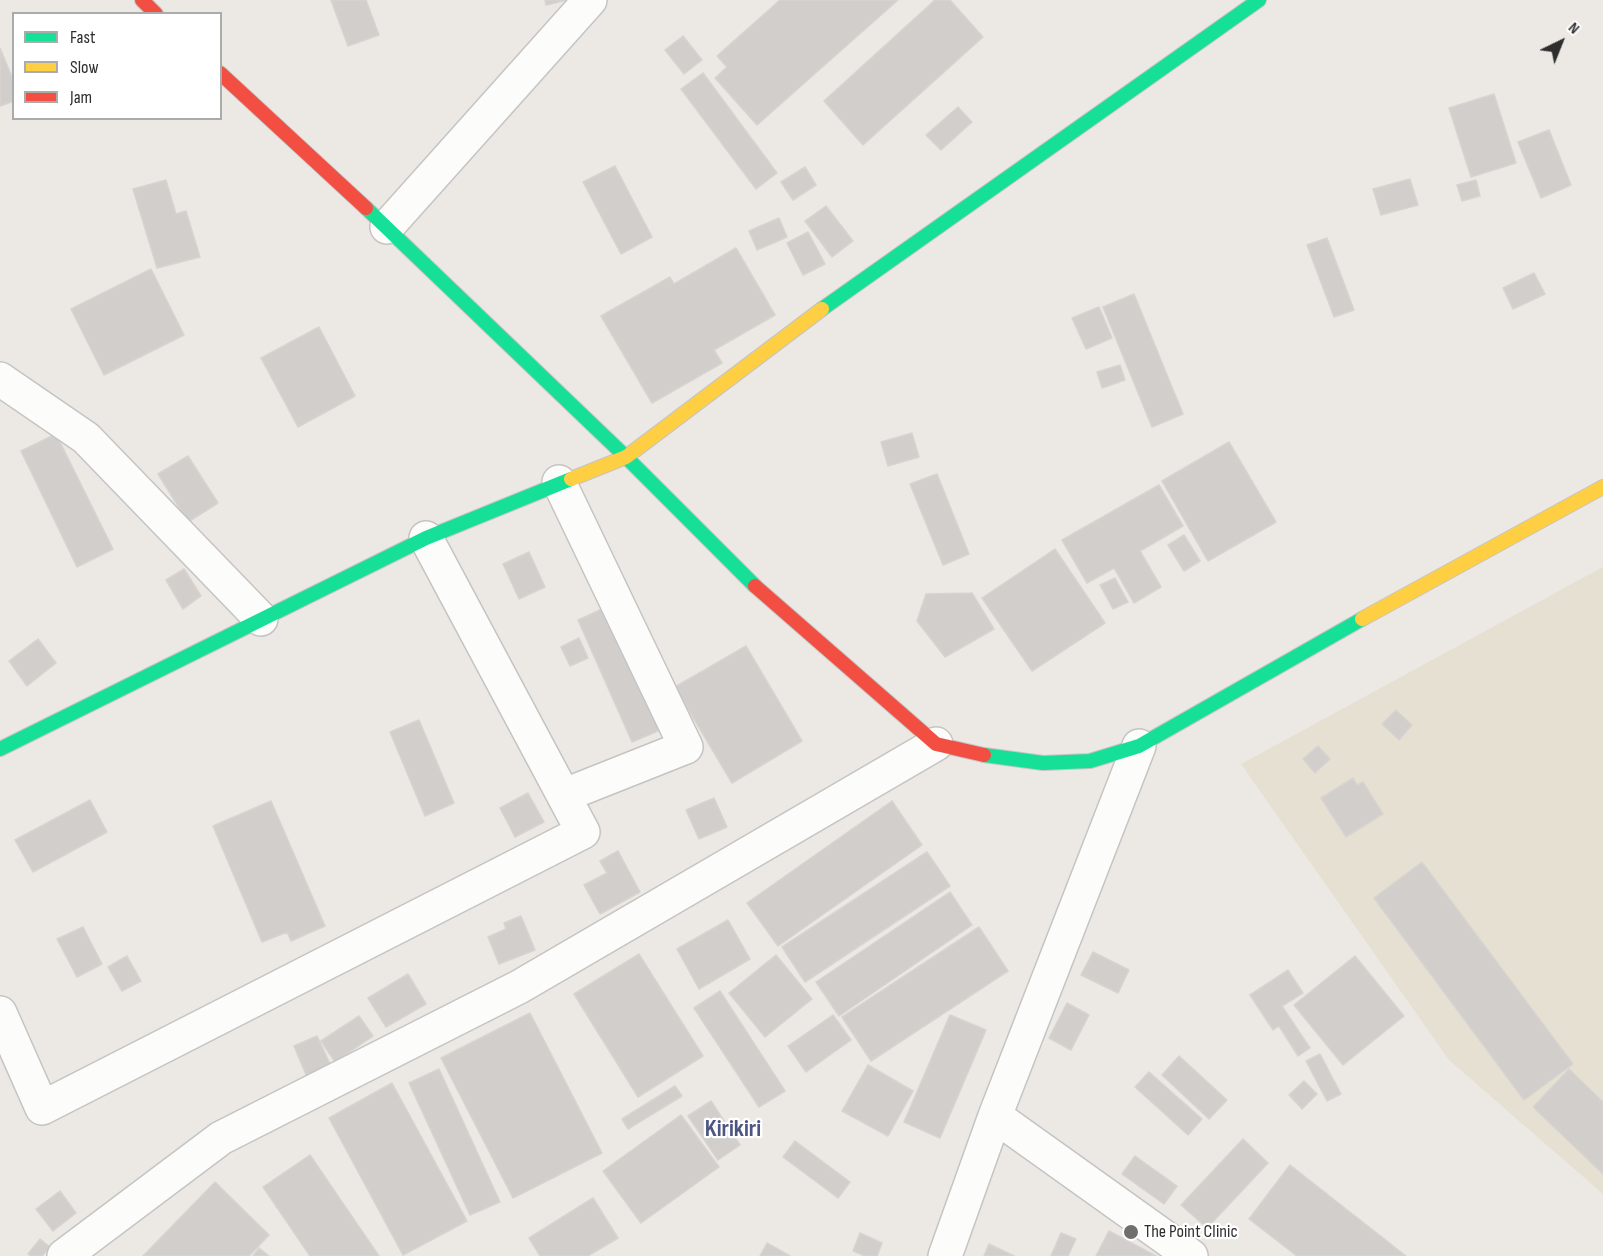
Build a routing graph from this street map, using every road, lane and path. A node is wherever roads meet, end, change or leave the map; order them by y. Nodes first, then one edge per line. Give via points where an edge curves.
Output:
1 (142, 0) edge
2 (590, 0) edge
3 (1259, 0) edge
4 (154, 12) edge
5 (222, 75) edge
6 (387, 227) junction
7 (0, 379) edge
8 (626, 457) junction
9 (559, 482) junction
10 (1603, 487) edge
11 (426, 538) junction
12 (261, 619) junction
13 (936, 744) junction
14 (1139, 746) junction
15 (0, 749) edge
16 (565, 795) junction
17 (0, 1013) edge
18 (995, 1116) junction
19 (64, 1256) edge
20 (945, 1256) edge
21 (1191, 1256) edge

1 - 4 main road
2 - 6 street
3 - 8 main road via 808,319
5 - 6 main road
6 - 8 main road
7 - 12 street via 86,438
8 - 9 main road
8 - 13 main road via 754,585
9 - 11 main road
9 - 16 street via 686,747
10 - 14 main road
11 - 12 main road
11 - 16 street
12 - 15 main road
13 - 14 main road via 1042,763 1090,761
13 - 19 street via 519,987 221,1138
14 - 18 street
16 - 17 street via 583,832 42,1108
18 - 20 street
18 - 21 street

